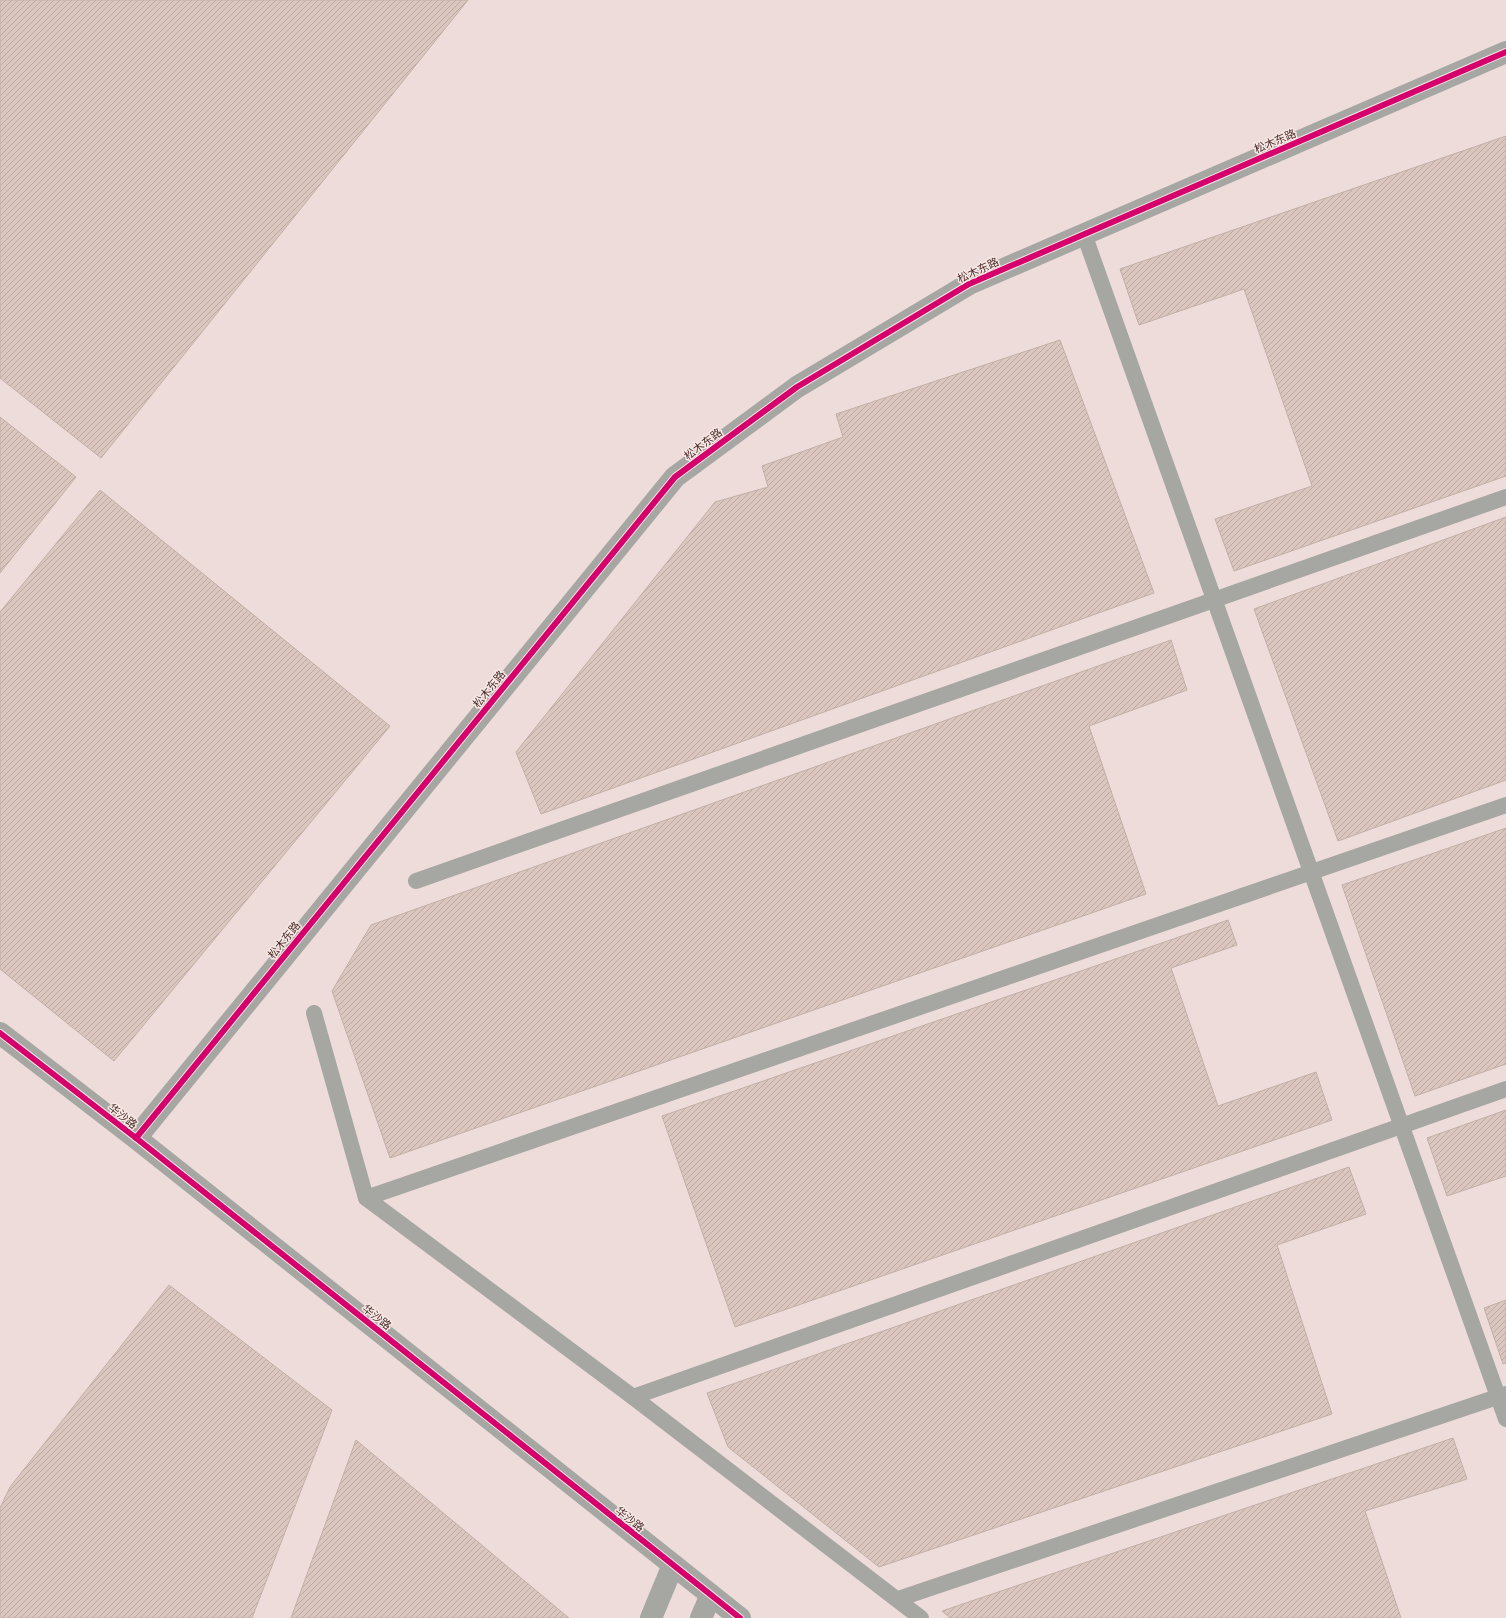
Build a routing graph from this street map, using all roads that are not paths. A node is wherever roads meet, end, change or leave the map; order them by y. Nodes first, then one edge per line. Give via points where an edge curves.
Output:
1 (1506, 52) edge
2 (1084, 234) junction
3 (1506, 498) edge
4 (1215, 600) junction
5 (1506, 805) edge
6 (1311, 873) junction
7 (416, 881) dead end
8 (314, 1013) dead end
9 (0, 1033) edge
10 (1506, 1089) edge
11 (1401, 1126) junction
12 (136, 1138) junction
13 (366, 1198) junction
14 (1502, 1396) edge
15 (633, 1397) junction
16 (1506, 1419) edge
17 (673, 1565) junction
18 (710, 1594) junction
19 (898, 1599) junction
20 (651, 1618) edge
21 (701, 1618) edge
22 (740, 1618) edge
23 (921, 1618) edge

1 - 2 street, 松木东路
2 - 4 lane
2 - 12 street, 松木东路 via 962,288 797,387 676,477
3 - 4 lane
4 - 6 lane
4 - 7 lane
5 - 6 lane
6 - 11 lane
6 - 13 lane
8 - 13 lane
9 - 12 street, 华沙路
10 - 11 lane
11 - 14 lane
11 - 15 lane
12 - 17 street, 华沙路
13 - 15 lane
14 - 16 lane
14 - 19 lane
15 - 19 lane
17 - 18 street, 华沙路
17 - 20 street
18 - 21 street
18 - 22 street, 华沙路
19 - 23 lane

